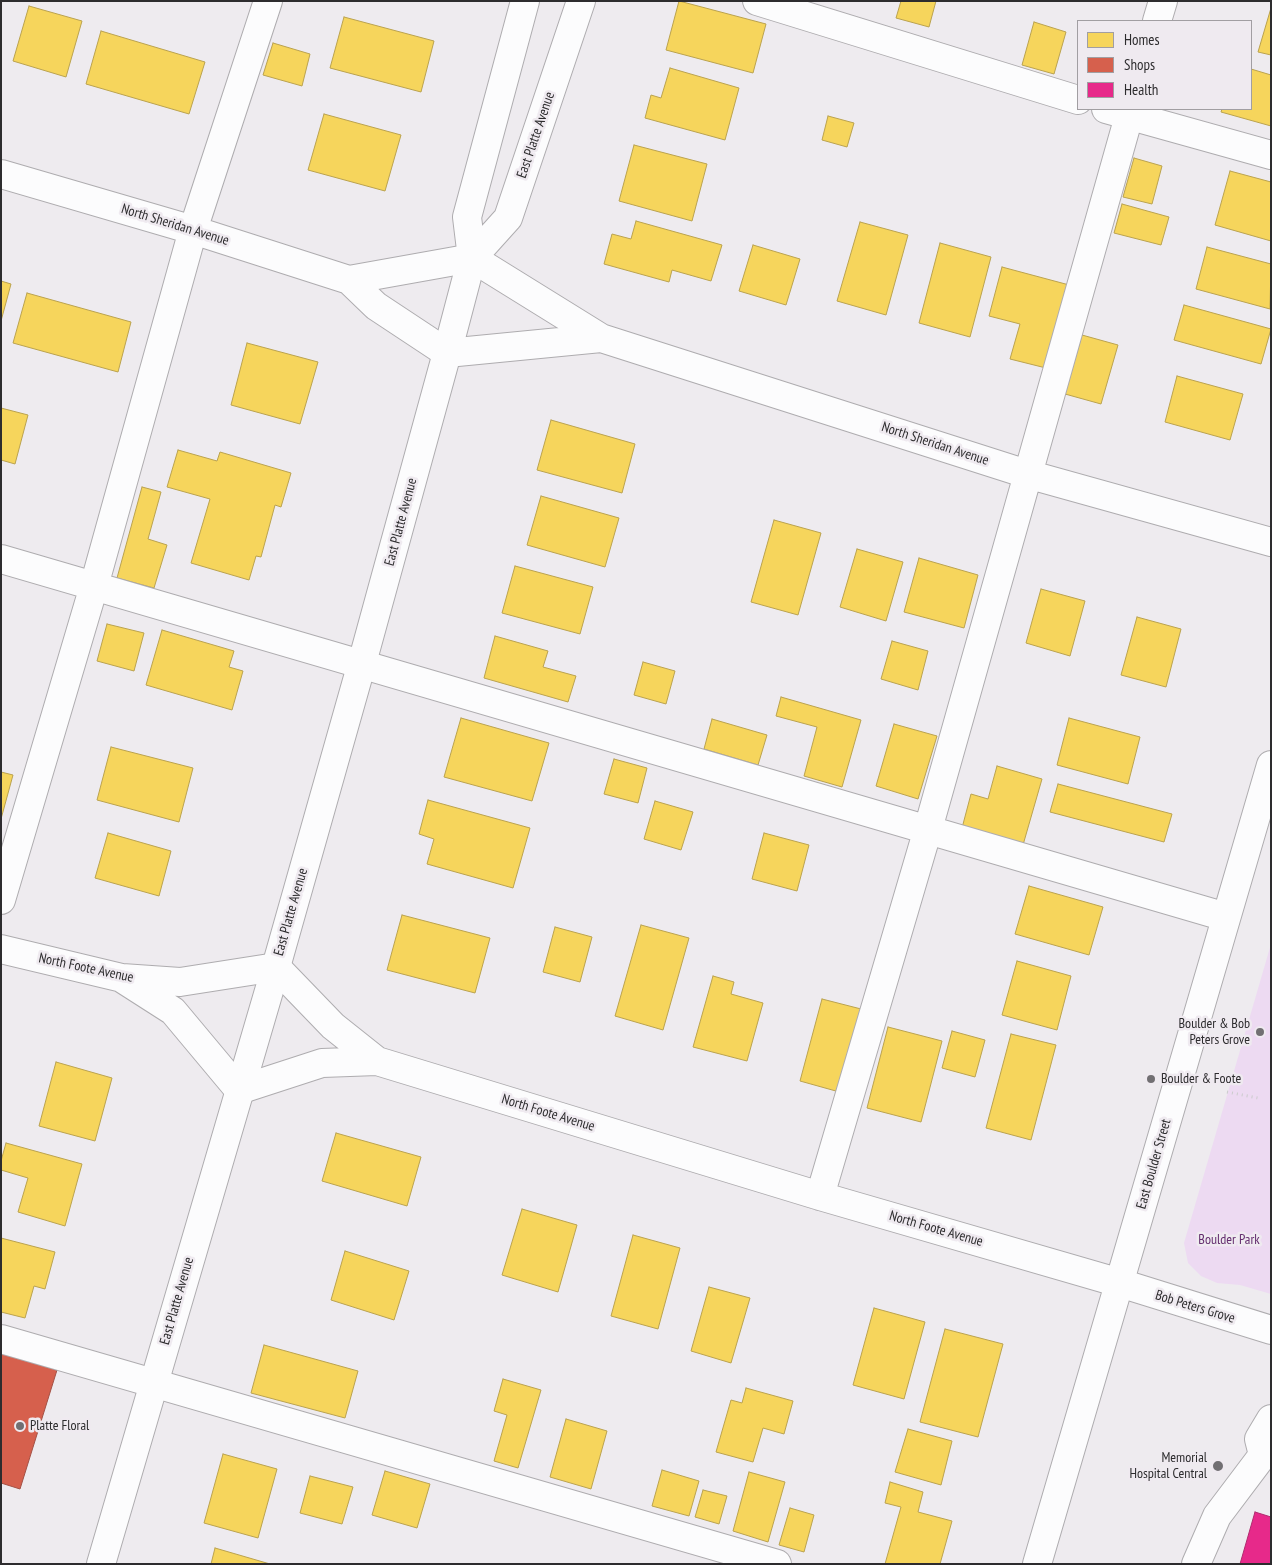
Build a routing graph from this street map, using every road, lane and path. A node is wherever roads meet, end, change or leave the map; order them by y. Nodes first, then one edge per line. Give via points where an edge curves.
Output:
1 (268, 1) edge
2 (525, 1) edge
3 (581, 1) edge
4 (757, 1) edge
5 (1163, 1) edge
6 (1157, 20) edge
7 (1077, 100) edge
8 (1122, 111) edge
9 (1271, 155) edge
10 (1, 174) edge
11 (193, 230) junction
12 (472, 258) junction
13 (349, 280) junction
14 (601, 338) junction
15 (447, 353) junction
16 (1028, 474) junction
17 (1271, 542) edge
18 (1, 559) edge
19 (94, 586) junction
20 (362, 663) junction
21 (1271, 765) edge
22 (928, 829) junction
23 (1, 900) edge
24 (1226, 917) junction
25 (1, 949) edge
26 (276, 967) junction
27 (122, 978) junction
28 (377, 1061) junction
29 (240, 1090) junction
30 (1227, 1092) dead end
31 (1258, 1098) dead end
32 (820, 1196) junction
33 (1120, 1283) junction
34 (1271, 1330) edge
35 (1, 1339) edge
36 (153, 1384) junction
37 (1271, 1419) edge
38 (1267, 1454) edge
39 (101, 1564) edge
40 (777, 1564) edge
41 (1037, 1564) edge
42 (1196, 1564) edge

1 - 11 street
2 - 12 street, East Platte Avenue via 467,217
3 - 12 street, East Platte Avenue via 508,218
4 - 7 street
5 - 6 street
8 - 9 street
8 - 16 street
10 - 11 street, North Sheridan Avenue
11 - 13 street, North Sheridan Avenue
11 - 19 street
12 - 13 street, North Sheridan Avenue
12 - 14 street, North Sheridan Avenue
12 - 15 street, East Platte Avenue
13 - 15 street, North Sheridan Avenue via 376,306
14 - 15 street, North Sheridan Avenue
14 - 16 street, North Sheridan Avenue
15 - 20 street, East Platte Avenue
16 - 17 street, North Sheridan Avenue
16 - 22 street
18 - 19 street
19 - 20 street
19 - 23 street
20 - 22 street
20 - 26 street, East Platte Avenue
21 - 24 street, East Boulder Street
22 - 24 street
22 - 32 street
24 - 33 street, East Boulder Street
25 - 27 street, North Foote Avenue
26 - 27 street, North Foote Avenue via 180,982
26 - 28 street, North Foote Avenue via 333,1026
26 - 29 street, East Platte Avenue
27 - 29 street via 173,1011
28 - 29 street via 322,1063
28 - 32 street, North Foote Avenue
29 - 36 street, East Platte Avenue
30 - 31 path
32 - 33 street, North Foote Avenue
33 - 34 street, Bob Peters Grove
33 - 41 street, East Boulder Street
35 - 36 street
36 - 39 street, East Platte Avenue
36 - 40 street
37 - 38 street via 1260,1439
38 - 42 street via 1217,1516

